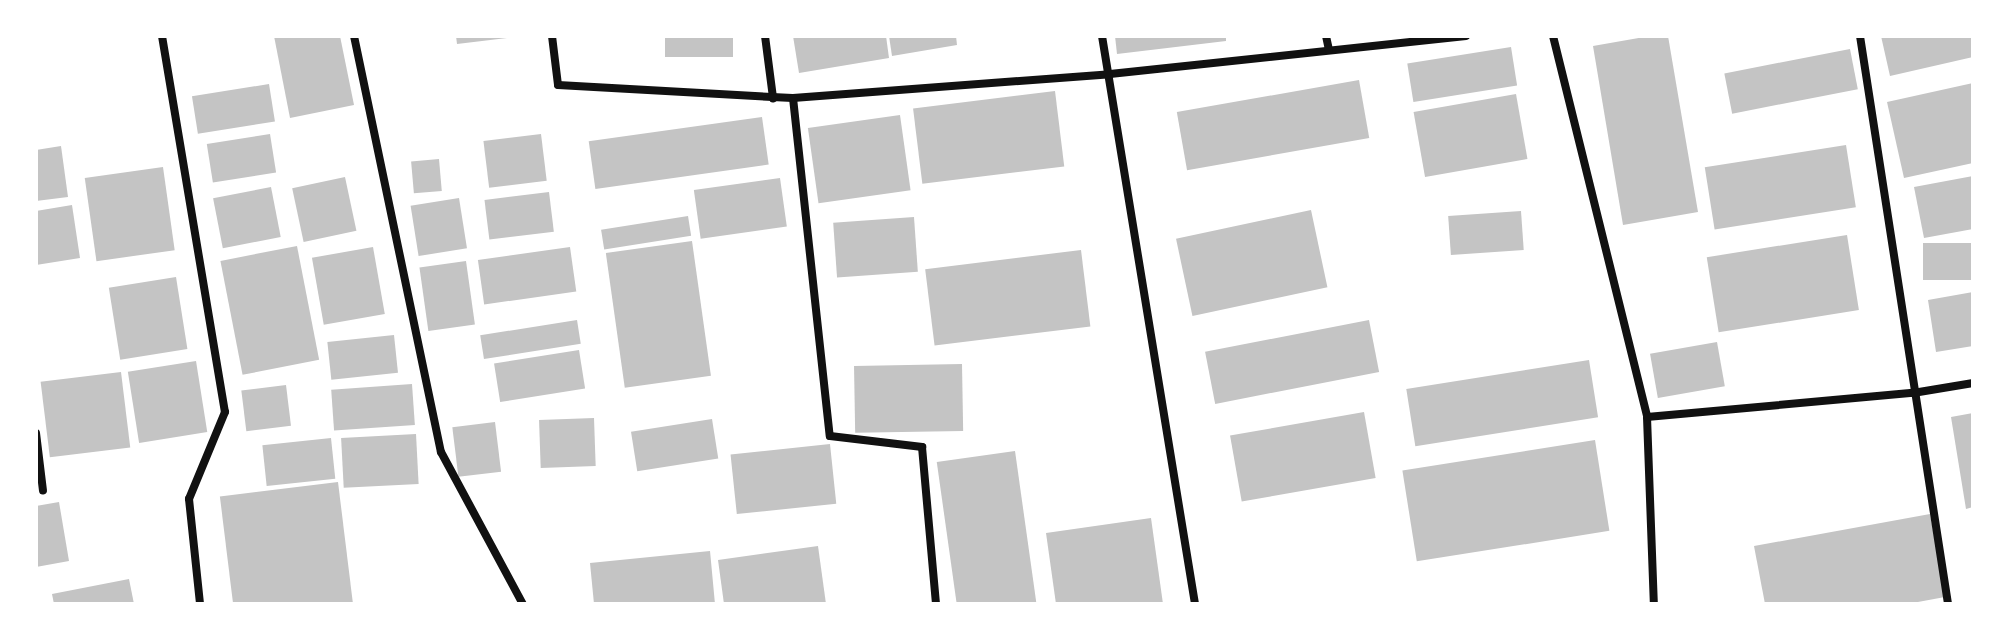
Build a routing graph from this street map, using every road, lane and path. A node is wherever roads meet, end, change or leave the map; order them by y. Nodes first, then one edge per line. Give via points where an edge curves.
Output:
1 (162, 36) edge
2 (354, 36) edge
3 (552, 36) edge
4 (765, 36) edge
5 (1102, 36) edge
6 (1326, 36) edge
7 (1466, 36) edge
8 (1553, 36) edge
9 (1860, 36) edge
10 (1329, 50) junction
11 (1110, 74) junction
12 (773, 98) junction
13 (793, 98) junction
14 (1973, 383) edge
15 (1913, 393) junction
16 (1647, 417) junction
17 (36, 433) edge
18 (43, 491) dead end
19 (200, 604) edge
20 (523, 604) edge
21 (936, 604) edge
22 (1195, 604) edge
23 (1654, 604) edge
24 (1948, 604) edge

1 - 19 street via 225,412 189,499
2 - 20 street via 441,452
3 - 12 street via 558,85
4 - 12 street
5 - 11 street
6 - 10 street
7 - 10 street
8 - 16 street
9 - 15 street
10 - 11 street
11 - 13 street
11 - 22 street
12 - 13 street
13 - 21 street via 830,436 922,447
14 - 15 street
15 - 16 street
15 - 24 street
16 - 23 street
17 - 18 street

